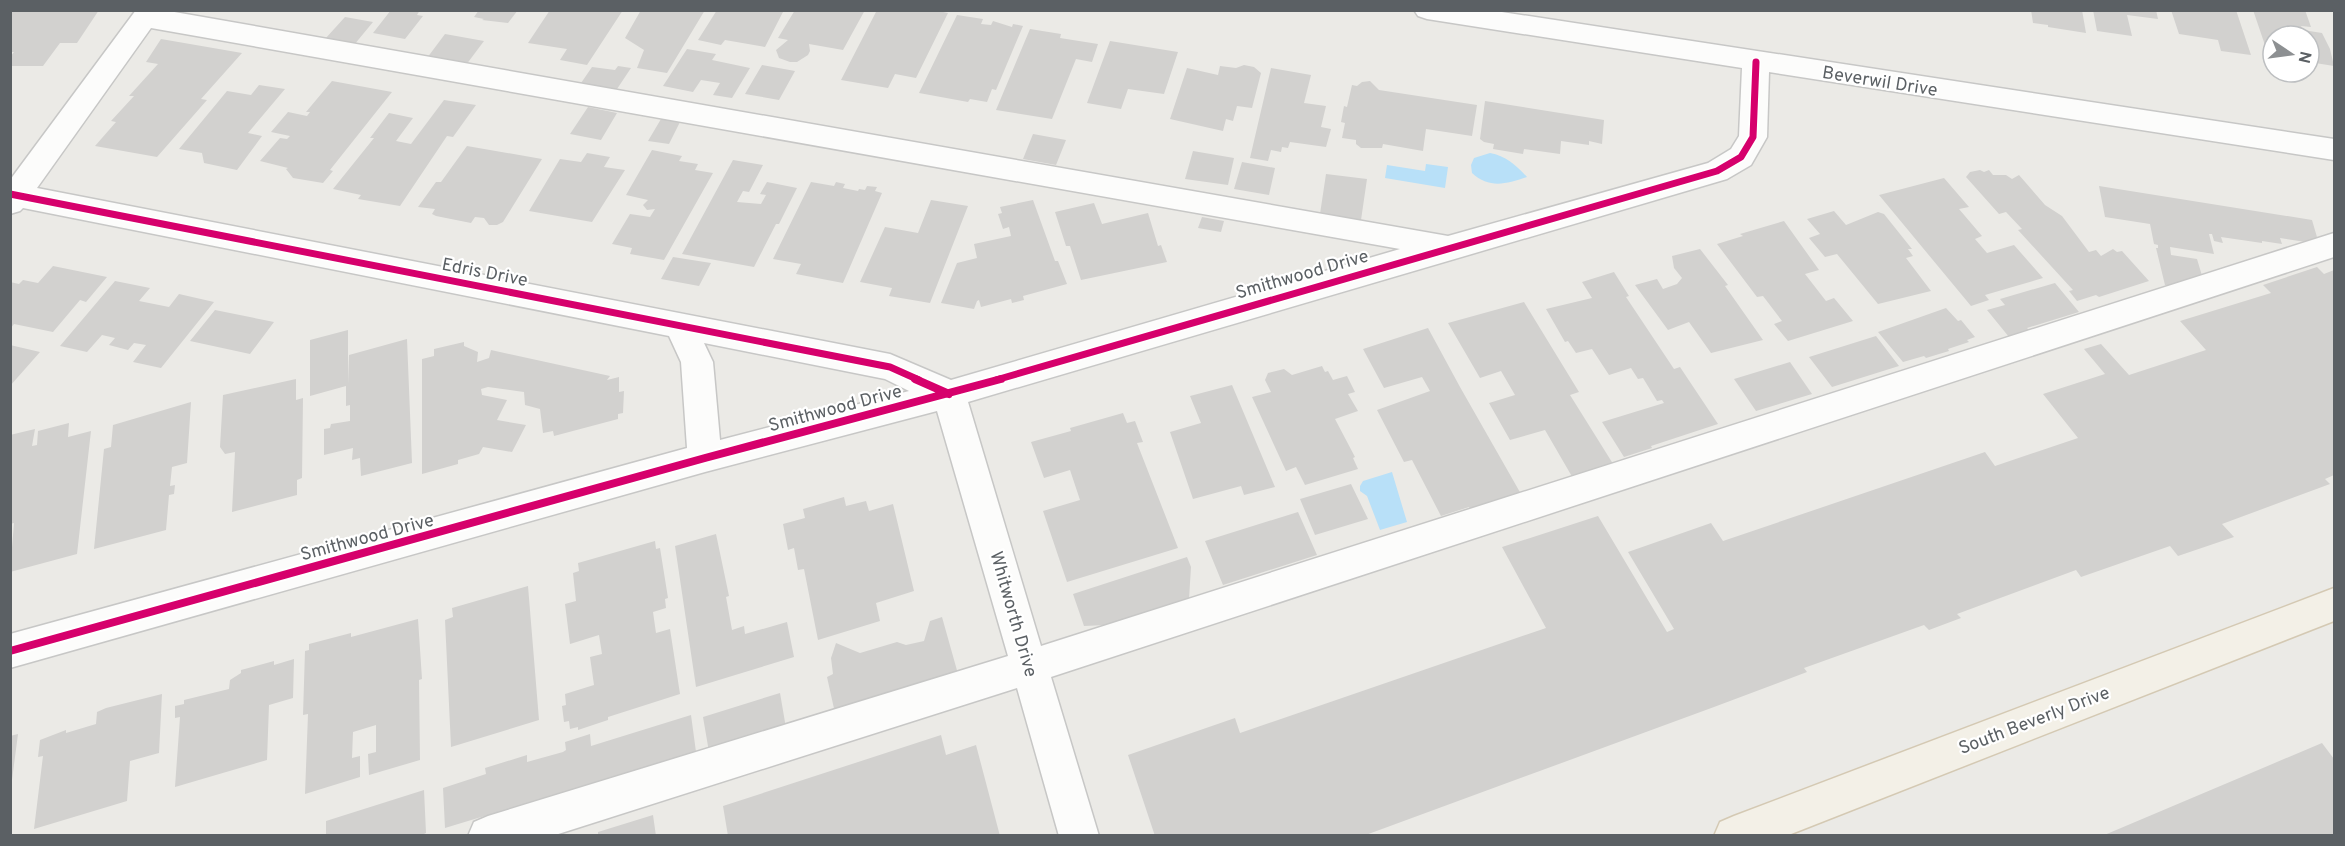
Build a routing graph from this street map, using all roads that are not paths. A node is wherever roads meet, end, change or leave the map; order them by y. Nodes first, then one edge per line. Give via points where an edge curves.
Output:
1 (1427, 10) edge
2 (148, 14) edge
3 (1756, 62) junction
4 (2334, 149) edge
5 (12, 197) edge
6 (2334, 245) edge
7 (1449, 247) junction
8 (680, 326) junction
9 (949, 394) junction
10 (705, 458) junction
11 (2334, 605) edge
12 (10, 651) edge
13 (1029, 667) junction
14 (488, 836) edge
15 (1079, 836) edge
16 (1734, 836) edge

1 - 3 street, Beverwil Drive
2 - 5 street
2 - 7 street
3 - 4 street, Beverwil Drive
3 - 7 street, Smithwood Drive via 1753,137 1742,158 1717,171
5 - 8 street, Edris Drive
6 - 13 street
7 - 9 street, Smithwood Drive
8 - 9 street, Edris Drive via 890,367
8 - 10 street via 698,362
9 - 10 street, Smithwood Drive
9 - 13 street, Whitworth Drive
10 - 12 street, Smithwood Drive
11 - 16 main road, South Beverly Drive
13 - 14 street
13 - 15 street, Whitworth Drive

